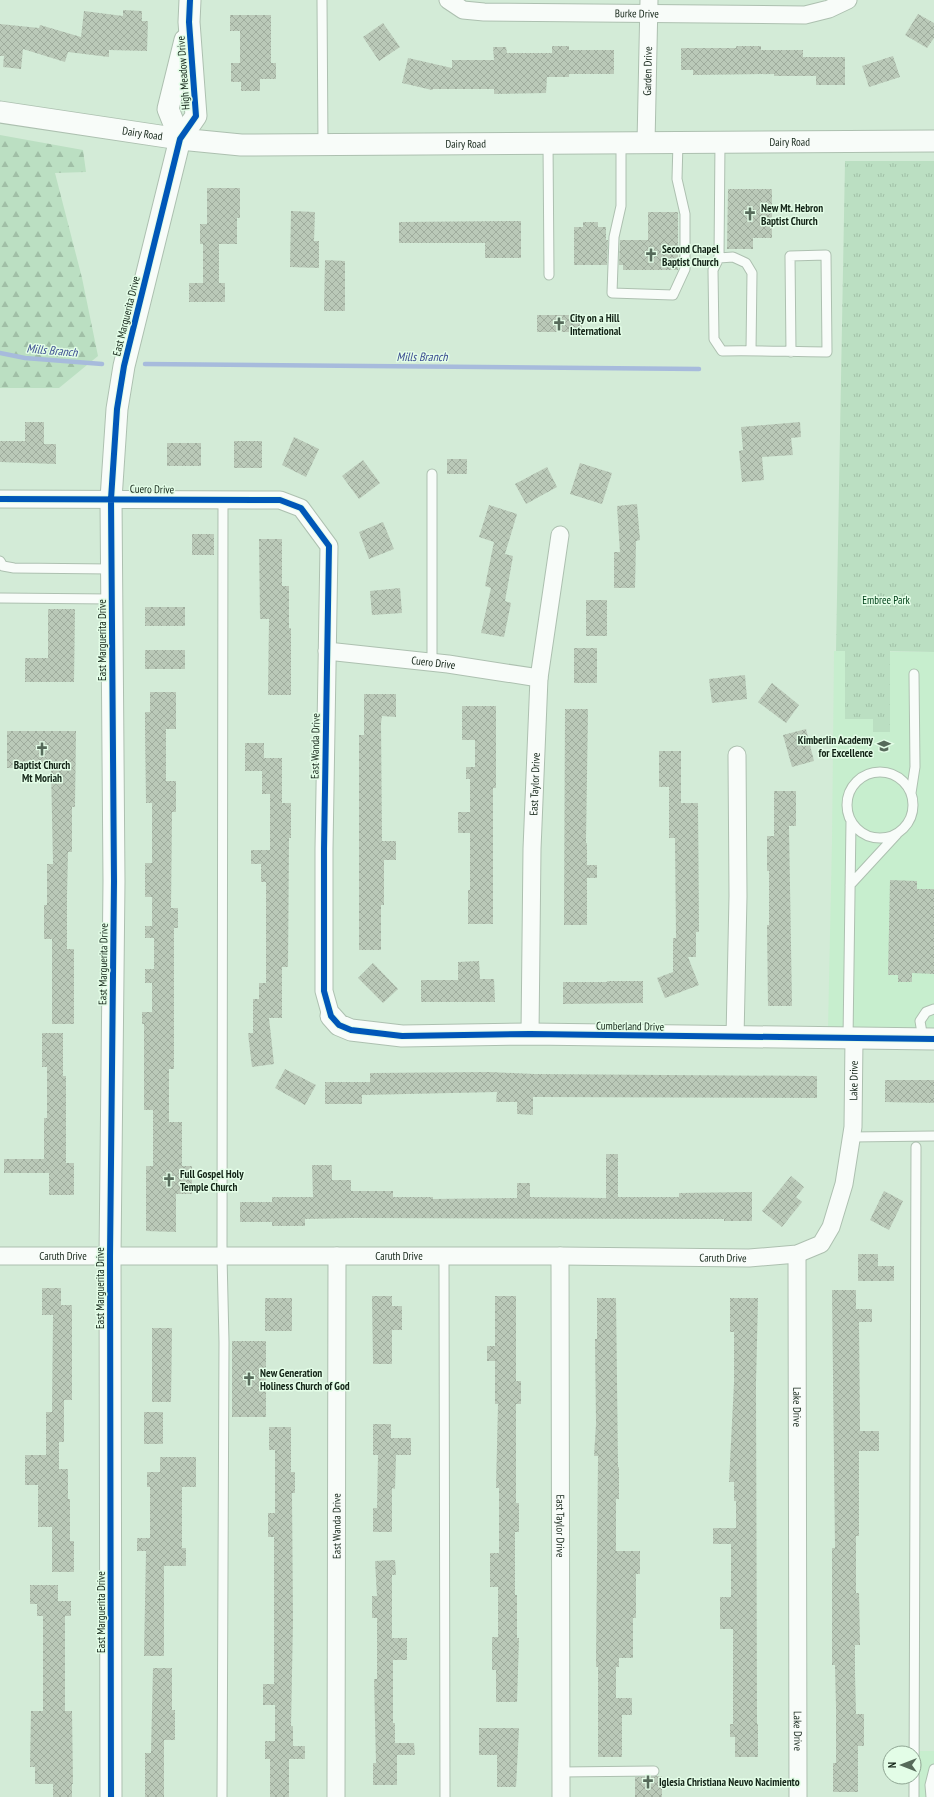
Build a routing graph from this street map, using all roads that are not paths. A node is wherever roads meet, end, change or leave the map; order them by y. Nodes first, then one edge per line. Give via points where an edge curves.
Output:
1 (190, 0) edge
2 (322, 0) edge
3 (448, 0) edge
4 (848, 0) edge
5 (649, 6) edge
6 (189, 22) junction
7 (0, 112) edge
8 (180, 139) junction
9 (934, 141) edge
10 (678, 142) junction
11 (720, 142) junction
12 (621, 143) junction
13 (646, 143) junction
14 (323, 144) junction
15 (548, 144) junction
16 (719, 258) junction
17 (549, 275) dead end
18 (751, 350) junction
19 (791, 352) junction
20 (432, 474) dead end
21 (0, 499) edge
22 (111, 499) junction
23 (223, 500) junction
24 (280, 500) joint
25 (560, 535) dead end
26 (0, 561) edge
27 (111, 569) junction
28 (0, 598) edge
29 (111, 599) junction
30 (327, 651) junction
31 (432, 662) junction
32 (914, 674) dead end
33 (539, 678) junction
34 (737, 755) dead end
35 (911, 793) junction
36 (851, 821) junction
37 (899, 832) junction
38 (850, 885) junction
39 (934, 1009) edge
40 (331, 1016) joint
41 (530, 1034) junction
42 (735, 1038) junction
43 (851, 1039) junction
44 (929, 1039) edge
45 (934, 1136) edge
46 (851, 1137) junction
47 (916, 1147) dead end
48 (797, 1254) junction
49 (0, 1256) edge
50 (110, 1256) junction
51 (222, 1256) junction
52 (336, 1256) junction
53 (444, 1256) junction
54 (560, 1256) junction
55 (934, 1769) edge
56 (654, 1771) dead end
57 (561, 1772) junction
58 (111, 1797) edge
59 (222, 1797) edge
60 (336, 1797) edge
61 (445, 1797) edge
62 (561, 1797) edge
63 (798, 1797) edge
64 (914, 1797) edge
65 (931, 1797) edge

1 - 6 street, High Meadow Drive
2 - 14 lane
3 - 5 street, Burke Drive via 463,10 484,12
4 - 5 street, Burke Drive via 829,9 805,14 744,15
5 - 13 street, Garden Drive
6 - 8 street, High Meadow Drive via 168,109
6 - 8 street, High Meadow Drive via 196,116
7 - 8 street, Dairy Road
8 - 14 street, Dairy Road via 242,145
8 - 22 street, East Marguerita Drive via 124,366 117,409
9 - 11 street, Dairy Road
10 - 11 street, Dairy Road
10 - 12 lane via 676,179 684,214 685,269 673,295 612,293 614,237 621,206
10 - 13 street, Dairy Road
11 - 16 lane
12 - 13 street, Dairy Road
12 - 15 street, Dairy Road
14 - 15 street, Dairy Road
15 - 17 lane
16 - 18 lane via 733,257 746,263 752,274
16 - 18 lane via 713,270 714,340 722,351
18 - 19 lane
19 - 19 lane via 827,352 826,255 790,256
20 - 31 lane
21 - 22 street, Cuero Drive
22 - 23 street, Cuero Drive
22 - 27 street, East Marguerita Drive
23 - 24 street, Cuero Drive
23 - 51 lane
24 - 30 street, East Wanda Drive via 301,508 329,546
25 - 33 street, East Taylor Drive
26 - 27 lane via 4,566 14,568
27 - 29 street, East Marguerita Drive
28 - 29 lane
29 - 50 street, East Marguerita Drive via 114,881
30 - 31 street, Cuero Drive
30 - 40 street, East Wanda Drive via 324,991
31 - 33 street, Cuero Drive
32 - 35 lane via 915,767
33 - 41 street, East Taylor Drive via 532,849
34 - 42 street
35 - 36 lane via 897,777 888,773 866,775 851,790 848,811
35 - 37 lane via 912,815 907,825
36 - 37 lane via 867,835 878,838 889,837
36 - 38 lane
37 - 38 lane
38 - 43 lane
39 - 44 lane via 926,1012 920,1021
40 - 41 street, Cumberland Drive via 339,1025 351,1030 402,1036
41 - 42 street, Cumberland Drive
42 - 43 street, Cumberland Drive
43 - 44 street, Cumberland Drive
43 - 46 street, Lake Drive
45 - 46 lane
46 - 48 street, Lake Drive via 844,1184 831,1227 821,1244
47 - 64 lane
48 - 54 street, Caruth Drive via 749,1258
48 - 63 street, Lake Drive
49 - 50 street, Caruth Drive
50 - 51 street, Caruth Drive
50 - 58 street, East Marguerita Drive
51 - 52 street, Caruth Drive
51 - 59 lane
52 - 53 street, Caruth Drive
52 - 60 street, East Wanda Drive
53 - 54 street, Caruth Drive
53 - 61 lane
54 - 57 street, East Taylor Drive
55 - 65 lane via 930,1785
56 - 57 lane
57 - 62 street, East Taylor Drive

